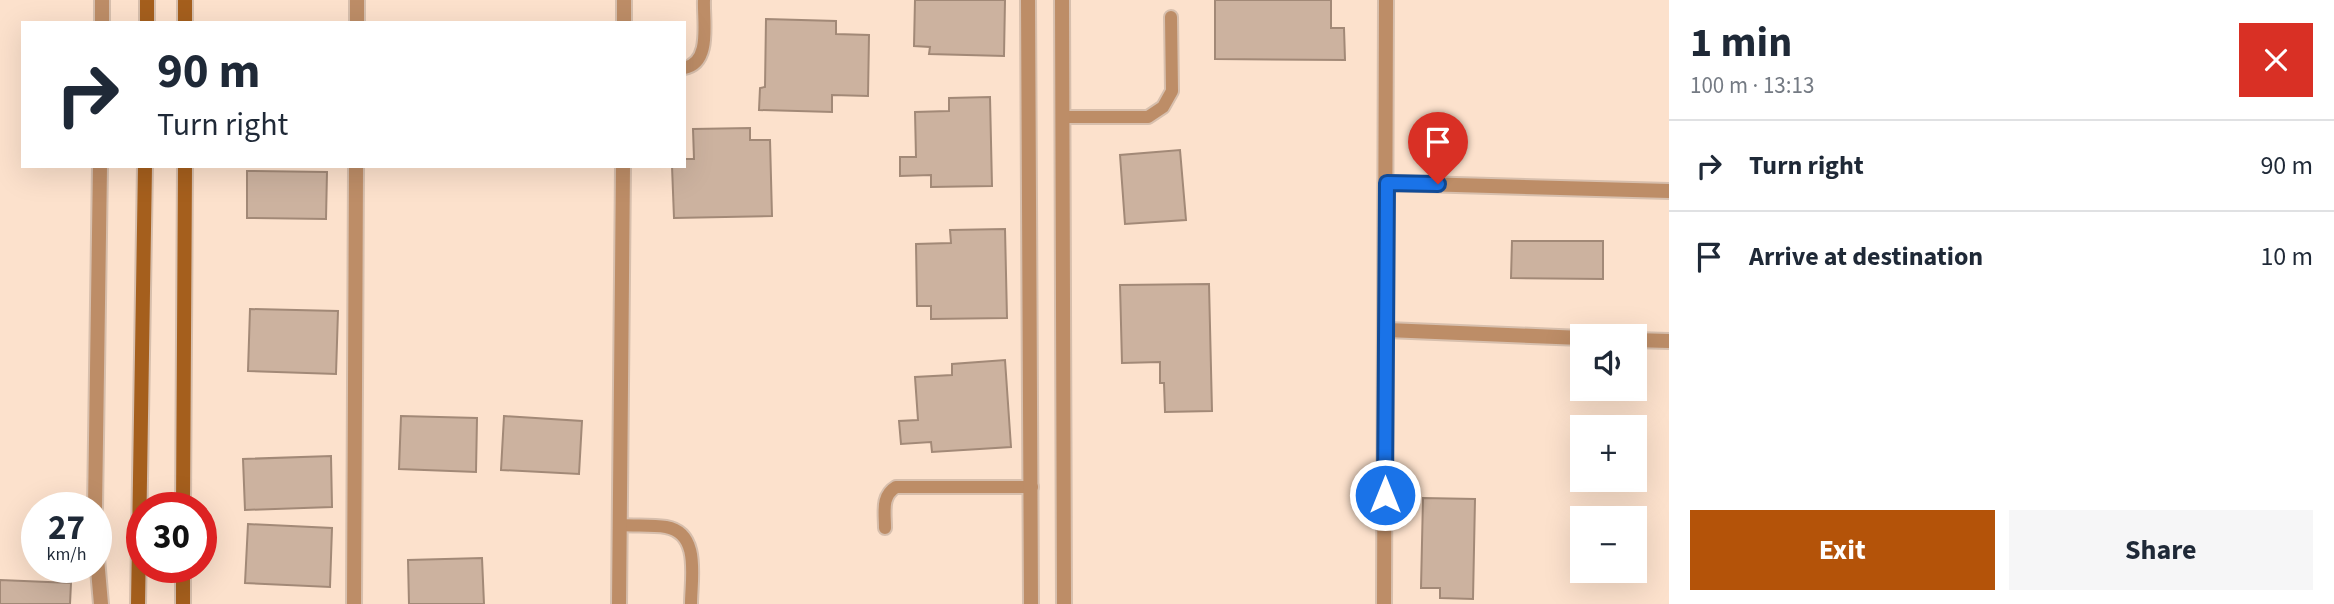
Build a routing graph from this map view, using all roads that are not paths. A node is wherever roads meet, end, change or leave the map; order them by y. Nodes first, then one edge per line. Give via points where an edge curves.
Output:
1 (102, 0) edge
2 (147, 0) edge
3 (185, 0) edge
4 (357, 0) edge
5 (624, 0) edge
6 (704, 0) edge
7 (1028, 0) edge
8 (1062, 0) edge
9 (1385, 0) edge
10 (1171, 17) dead end
11 (102, 21) edge
12 (147, 21) edge
13 (185, 21) edge
14 (357, 21) edge
15 (624, 21) edge
16 (686, 67) edge
17 (1064, 117) junction
18 (100, 168) edge
19 (145, 168) edge
20 (184, 168) edge
21 (356, 168) edge
22 (623, 168) edge
23 (1387, 183) junction
24 (1669, 191) edge
25 (1387, 330) junction
26 (1570, 338) edge
27 (1647, 340) edge
28 (1669, 341) edge
29 (1032, 487) junction
30 (95, 492) edge
31 (183, 492) edge
32 (621, 525) junction
33 (885, 528) dead end
34 (99, 583) edge
35 (183, 583) edge
36 (101, 604) edge
37 (138, 604) edge
38 (183, 604) edge
39 (355, 604) edge
40 (619, 604) edge
41 (691, 604) edge
42 (1031, 604) edge
43 (1064, 604) edge
44 (1384, 604) edge

1 - 11 street
2 - 12 main road
3 - 13 main road
4 - 14 street
5 - 15 street
6 - 16 lane via 702,54
7 - 29 street
8 - 17 street
9 - 23 street
10 - 17 lane via 1172,91 1163,107 1148,117
17 - 43 street
18 - 30 street
19 - 37 main road
20 - 31 main road
21 - 39 street
22 - 32 street
23 - 24 street
23 - 25 street
25 - 26 street
25 - 44 street
27 - 28 street
29 - 33 lane via 896,487 885,498
29 - 42 street
32 - 40 street
32 - 41 lane via 666,527 684,538 691,551
34 - 36 street
35 - 38 main road

